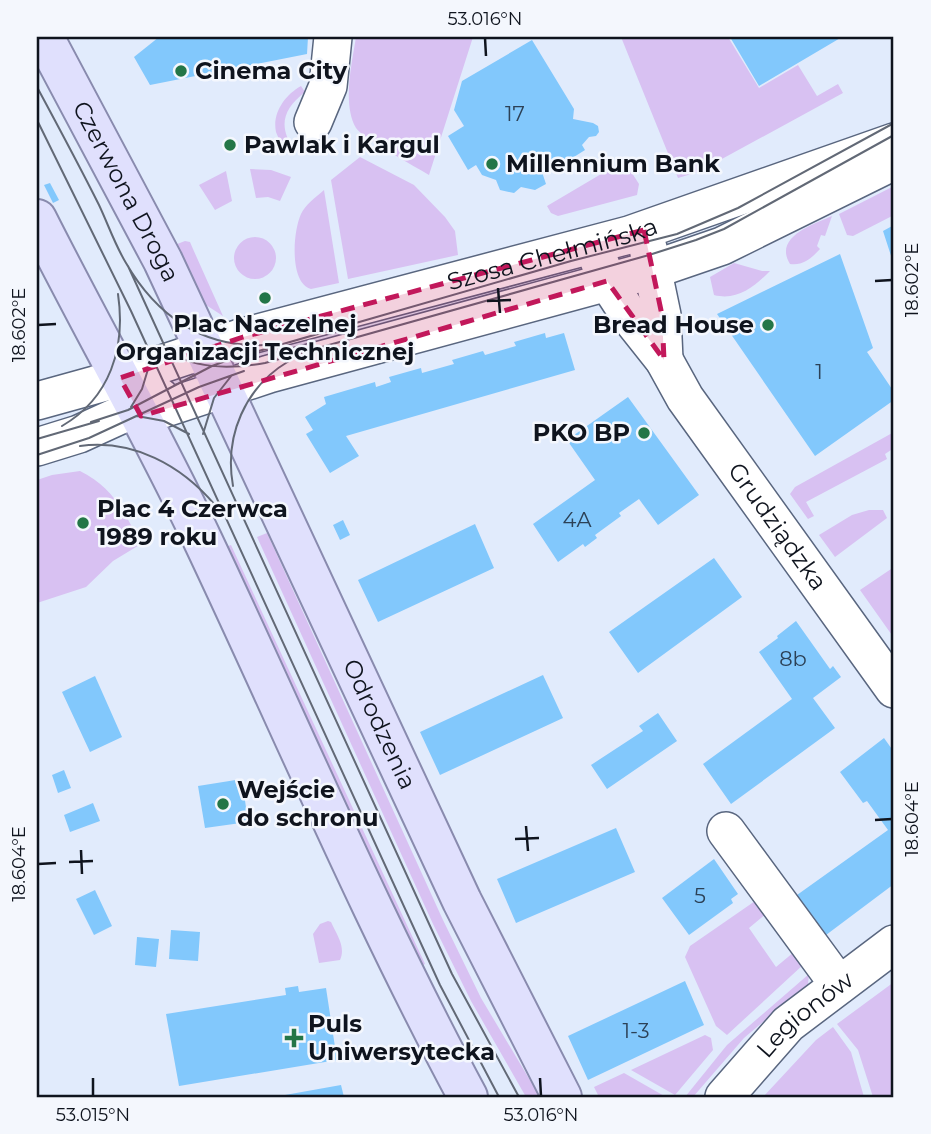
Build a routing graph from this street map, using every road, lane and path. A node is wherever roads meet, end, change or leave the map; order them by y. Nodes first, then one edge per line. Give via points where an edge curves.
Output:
1 (44, 37) edge
2 (333, 37) edge
3 (313, 122) dead end
4 (894, 142) edge
5 (894, 161) edge
6 (37, 219) edge
7 (644, 230) junction
8 (592, 244) junction
9 (652, 270) junction
10 (607, 281) junction
11 (204, 349) junction
12 (664, 360) junction
13 (182, 386) junction
14 (223, 390) junction
15 (37, 401) edge
16 (132, 401) junction
17 (37, 447) edge
18 (894, 689) edge
19 (726, 831) dead end
20 (894, 944) edge
21 (839, 985) junction
22 (468, 1097) edge
23 (562, 1097) edge
24 (724, 1097) edge

1 - 11 main road, Czerwona Droga via 163,261
2 - 3 street via 328,86
4 - 7 street, Szosa Chełmińska
5 - 9 street, Szosa Chełmińska via 722,246
6 - 16 main road
7 - 8 street, Szosa Chełmińska
7 - 9 street, Grudziądzka
8 - 10 street, Grudziądzka
8 - 11 street, Szosa Chełmińska
9 - 10 street, Szosa Chełmińska
9 - 12 street, Grudziądzka via 662,314
10 - 12 street, Grudziądzka
10 - 14 street, Szosa Chełmińska
11 - 13 street
11 - 14 main road, Odrodzenia
11 - 16 street, Szosa Chełmińska
12 - 18 street, Grudziądzka via 685,398
13 - 14 street, Szosa Chełmińska
13 - 16 street
14 - 16 street, Szosa Chełmińska
14 - 23 main road, Odrodzenia via 461,901
15 - 16 street
16 - 17 street via 79,434
16 - 22 main road via 204,543 386,939
19 - 21 street
20 - 21 street, Legionów
21 - 24 street, Legionów via 788,1024

